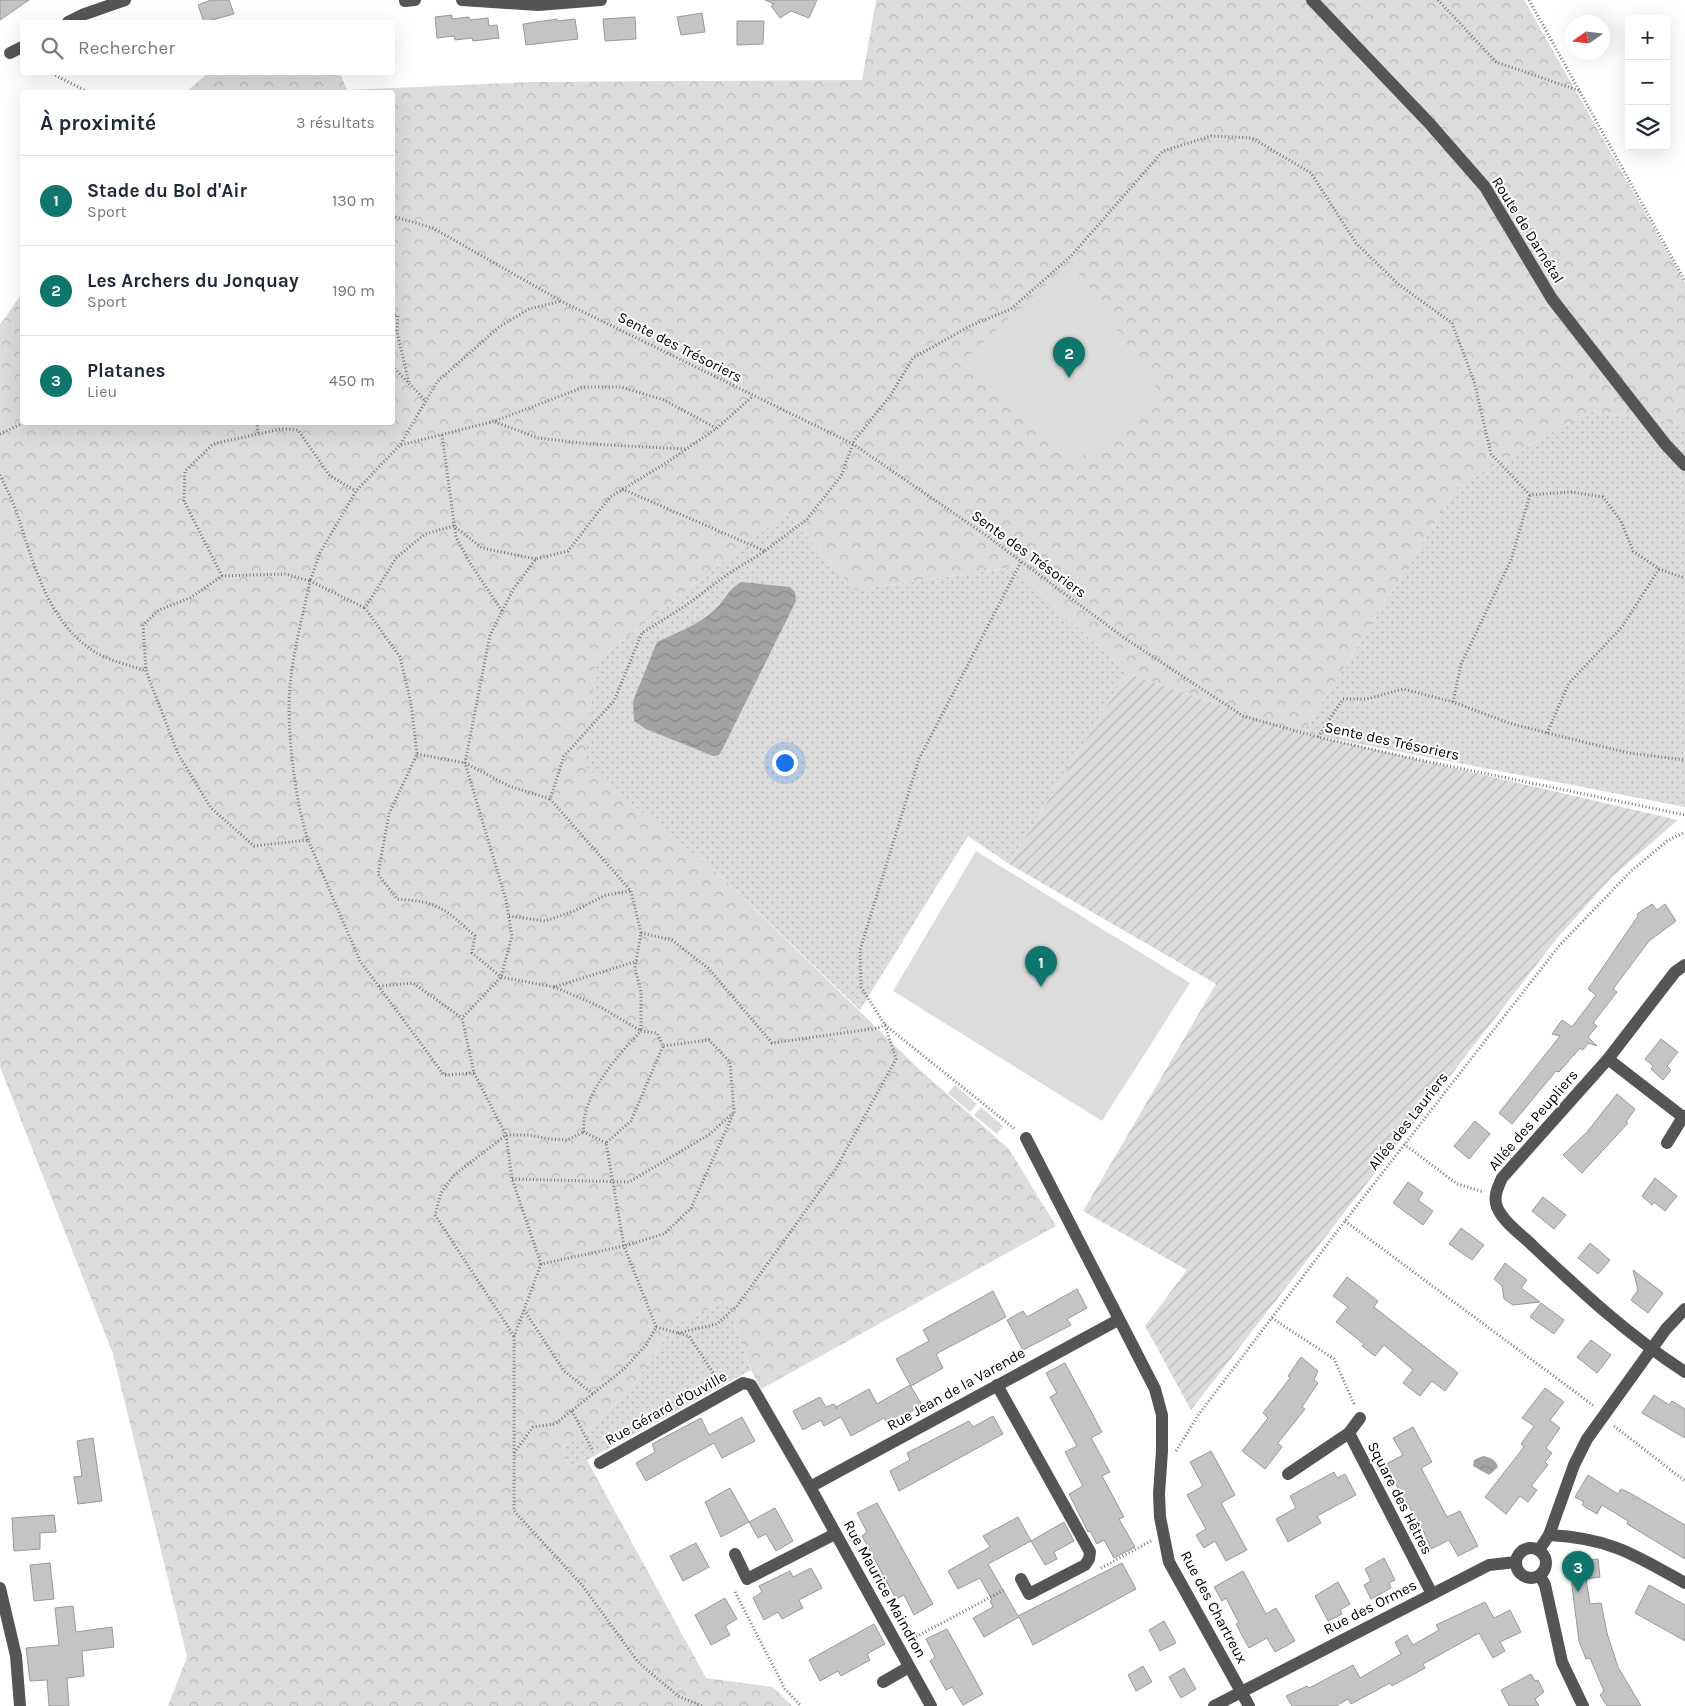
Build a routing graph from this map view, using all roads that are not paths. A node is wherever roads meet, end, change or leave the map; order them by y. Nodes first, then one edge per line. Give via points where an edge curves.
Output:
1 (125, 0) edge
2 (462, 0) edge
3 (601, 0) edge
4 (1312, 0) edge
5 (72, 20) edge
6 (20, 48) edge
7 (10, 53) dead end
8 (1685, 464) edge
9 (1685, 965) edge
10 (1608, 1059) junction
11 (1684, 1117) edge
12 (1026, 1138) road end
13 (1667, 1143) dead end
14 (1685, 1309) edge
15 (1118, 1320) junction
16 (1652, 1351) junction
17 (1685, 1372) edge
18 (997, 1385) junction
19 (1360, 1418) road end
20 (1348, 1433) junction
21 (600, 1463) road end
22 (1288, 1474) dead end
23 (810, 1487) junction
24 (836, 1534) junction
25 (1549, 1535) junction
26 (1539, 1550) junction
27 (735, 1554) dead end
28 (1516, 1562) junction
29 (1540, 1576) junction
30 (1021, 1579) dead end
31 (1685, 1584) edge
32 (0, 1588) edge
33 (1432, 1594) junction
34 (909, 1667) junction
35 (883, 1682) dead end
36 (1241, 1691) junction
37 (20, 1706) edge
38 (931, 1706) edge
39 (1214, 1706) edge
40 (1249, 1706) edge
41 (1583, 1706) edge

1 - 5 street
2 - 3 street via 538,5
4 - 8 street, Route de Darnétal via 1485,187 1552,299 1666,445
6 - 7 street
9 - 10 street, Allée des Peupliers via 1675,972
10 - 11 street
10 - 16 street, Allée des Peupliers via 1502,1178 1496,1190 1497,1207 1508,1222 1574,1285
11 - 13 street
12 - 15 street, Rue des Chartreux
14 - 16 street via 1666,1329
15 - 18 street, Rue Jean de la Varende
15 - 36 street, Rue des Chartreux via 1155,1389 1162,1414 1159,1494 1163,1538 1170,1562
16 - 17 street, Allée des Peupliers
16 - 25 street via 1587,1439 1574,1465
18 - 23 street, Rue Jean de la Varende
18 - 30 street via 1090,1552 1090,1559 1085,1565 1029,1594
19 - 20 street, Square des Hêtres
20 - 22 street
20 - 33 street, Square des Hêtres
21 - 23 street, Rue Gérard d'Ouville via 743,1383 751,1385
23 - 24 street, Rue Maurice Maindron
24 - 27 street via 748,1579
24 - 34 street, Rue Maurice Maindron
25 - 26 street
25 - 31 street via 1598,1540 1630,1552
26 - 28 street via 1524,1550
26 - 29 street via 1546,1558
28 - 29 street via 1526,1577
28 - 33 street, Rue des Ormes via 1489,1565
29 - 41 street via 1545,1585 1562,1662
32 - 37 street via 16,1656
33 - 36 street, Rue des Ormes
34 - 35 street
34 - 38 street, Rue Maurice Maindron
36 - 39 street, Rue des Ormes
36 - 40 street, Rue des Chartreux

